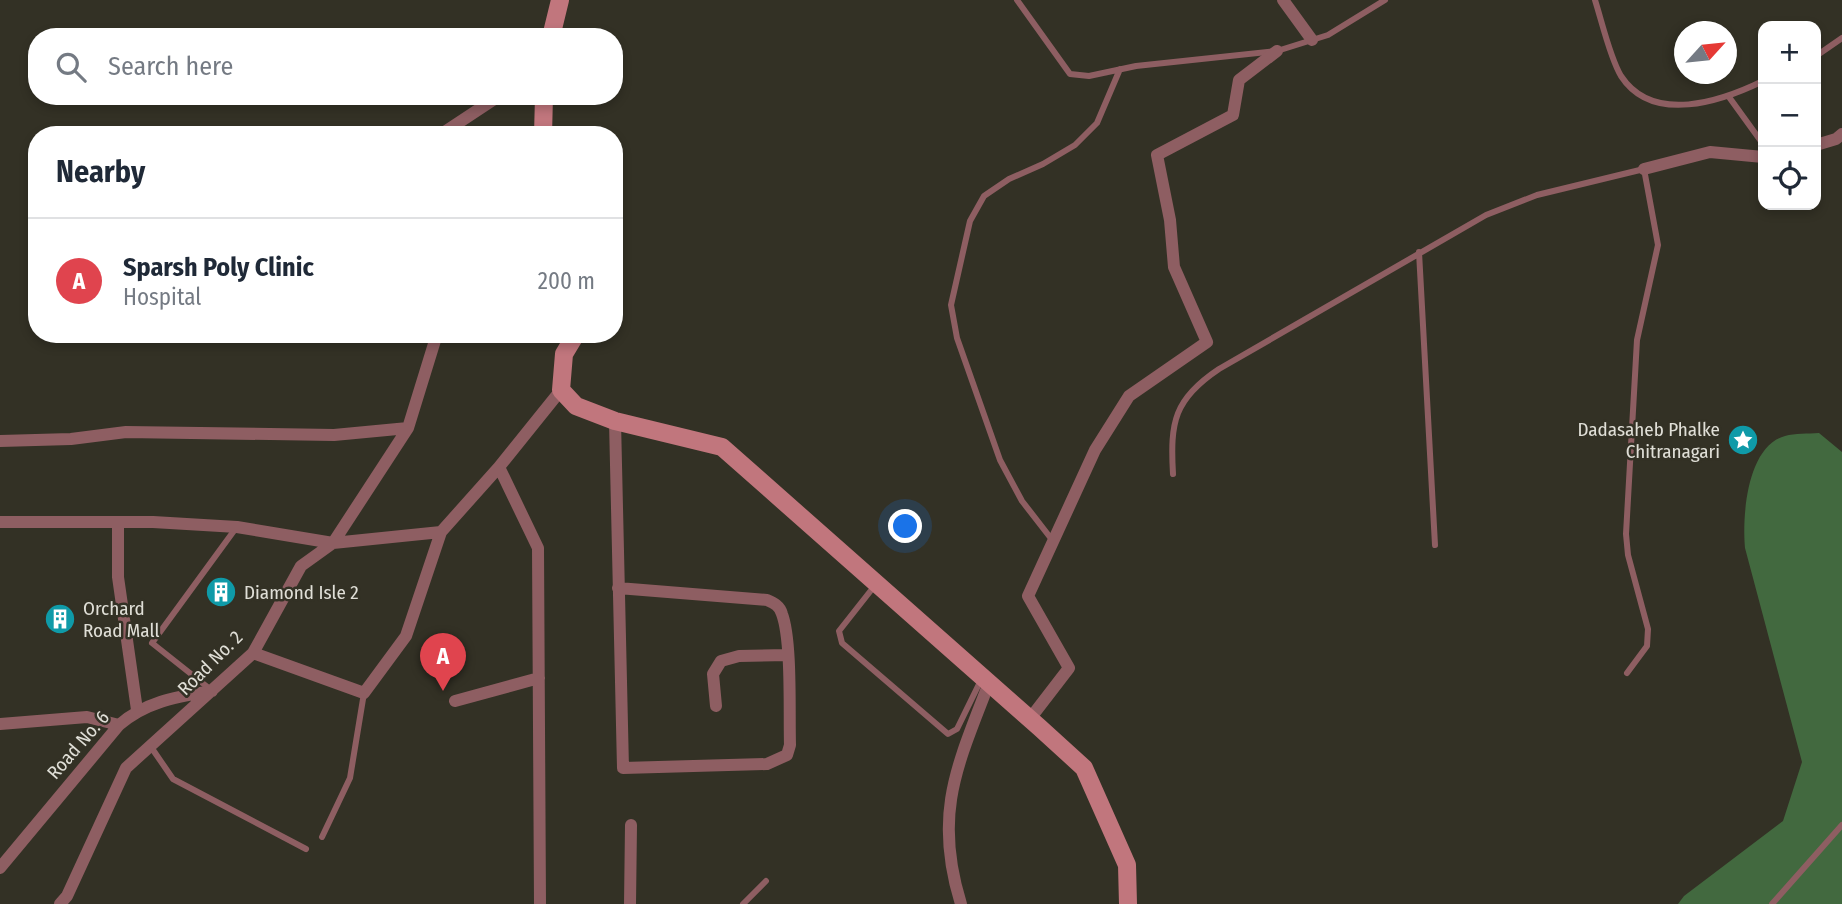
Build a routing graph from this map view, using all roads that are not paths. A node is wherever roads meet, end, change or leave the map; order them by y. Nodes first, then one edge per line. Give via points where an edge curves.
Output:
1 (559, 0) edge
2 (1017, 0) edge
3 (1283, 0) edge
4 (1385, 0) edge
5 (1595, 0) edge
6 (553, 28) edge
7 (1842, 38) edge
8 (1312, 40) junction
9 (1277, 51) junction
10 (1821, 53) edge
11 (1120, 69) junction
12 (1758, 83) edge
13 (1729, 97) junction
14 (485, 105) edge
15 (544, 105) edge
16 (454, 126) edge
17 (544, 126) edge
18 (1842, 134) edge
19 (1758, 137) edge
20 (1821, 144) edge
21 (1758, 157) edge
22 (1644, 169) junction
23 (1419, 252) junction
24 (434, 343) edge
25 (571, 343) edge
26 (561, 390) junction
27 (615, 421) junction
28 (408, 428) junction
29 (0, 440) edge
30 (499, 467) junction
31 (1173, 474) dead end
32 (0, 522) edge
33 (118, 522) junction
34 (237, 527) junction
35 (441, 532) junction
36 (1053, 541) junction
37 (333, 544) junction
38 (1435, 545) dead end
39 (877, 583) junction
40 (618, 587) junction
41 (253, 653) junction
42 (787, 655) junction
43 (1627, 673) dead end
44 (539, 678) junction
45 (986, 680) junction
46 (212, 691) junction
47 (364, 693) junction
48 (454, 701) dead end
49 (716, 706) dead end
50 (137, 709) junction
51 (1029, 720) junction
52 (0, 724) edge
53 (119, 725) junction
54 (151, 747) junction
55 (631, 825) dead end
56 (1842, 825) edge
57 (322, 836) dead end
58 (306, 849) dead end
59 (0, 868) edge
60 (766, 881) dead end
61 (60, 904) edge
62 (540, 904) edge
63 (630, 904) edge
64 (743, 904) edge
65 (961, 904) edge
66 (1128, 904) edge
67 (1772, 904) edge

1 - 6 street
2 - 11 lane via 1070,74 1089,76
3 - 8 street
4 - 8 lane
5 - 13 lane via 1621,76 1643,97 1672,106
7 - 10 lane
8 - 9 lane
9 - 11 lane
9 - 36 street via 1239,80 1233,115 1157,155 1174,267 1207,342 1129,397 1095,450
11 - 36 lane via 1097,123 1075,145 984,196 970,221 951,305 957,338 1000,460 1022,501
12 - 13 lane
13 - 19 lane
14 - 16 street
15 - 17 street
18 - 20 street
21 - 22 street via 1710,152
22 - 23 lane via 1537,195 1486,215
22 - 43 lane via 1658,245 1637,340 1626,534 1648,629 1647,646
23 - 31 lane via 1201,381 1176,415 1171,440
23 - 38 lane
24 - 28 street, Road No. 2
25 - 26 street via 564,354
26 - 27 street via 576,406
26 - 30 street
27 - 39 street via 722,447
27 - 40 street
28 - 29 street via 334,435 126,432 71,439
28 - 37 street, Road No. 2
30 - 35 street
30 - 44 street via 538,548
32 - 33 street
33 - 34 street
33 - 50 street via 118,576
34 - 37 street
34 - 46 lane via 152,642
35 - 37 street
35 - 47 street via 406,636
36 - 51 street via 1028,596 1069,668
37 - 41 street, Road No. 2 via 301,566
39 - 45 street
39 - 45 lane via 839,631 842,643 948,734 957,729
40 - 42 street via 767,600 782,613
40 - 42 street via 623,768 781,760 790,745
41 - 46 street, Road No. 2
41 - 47 street
42 - 49 street via 721,661 713,674
44 - 48 street
44 - 62 street
45 - 51 street
45 - 65 street via 958,764 948,814 947,850
46 - 50 street, Road No. 6
46 - 54 street, Road No. 2
47 - 57 lane via 350,778
50 - 53 street, Road No. 6
51 - 66 street via 1084,768 1126,865
52 - 53 street via 87,717
53 - 59 street, Road No. 6
54 - 58 lane via 173,779
54 - 61 street, Road No. 2 via 126,768
55 - 63 street
56 - 67 lane
60 - 64 lane

